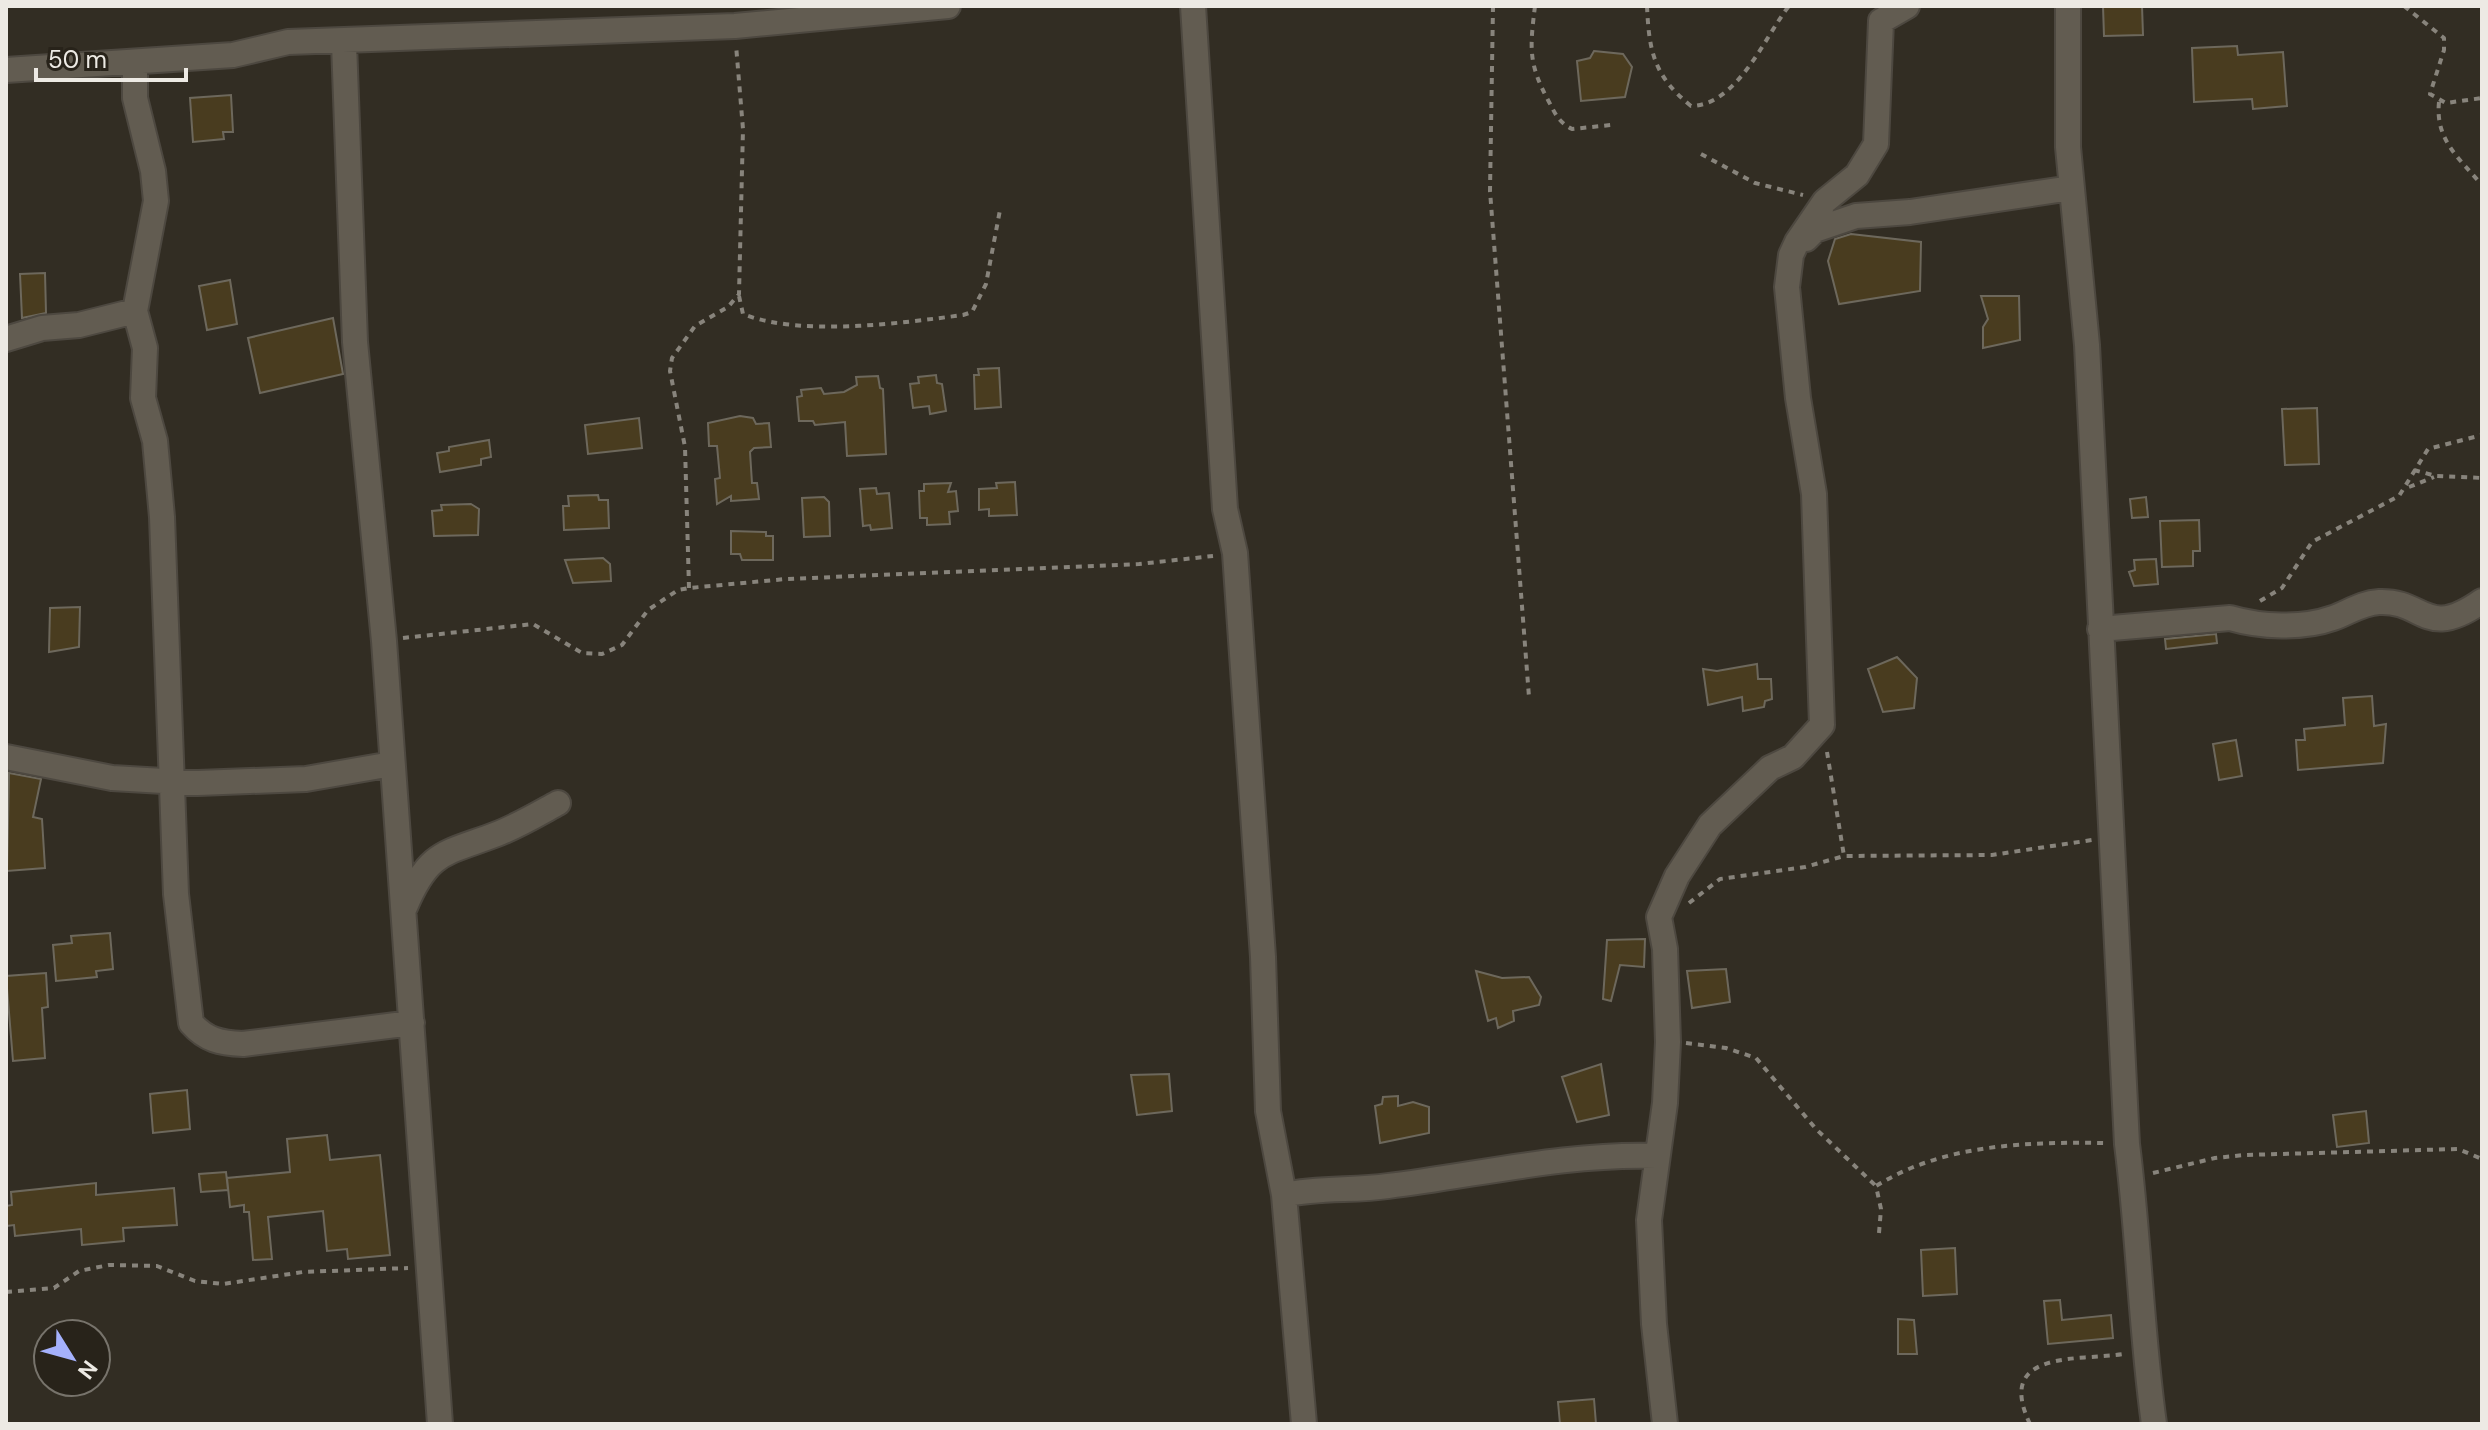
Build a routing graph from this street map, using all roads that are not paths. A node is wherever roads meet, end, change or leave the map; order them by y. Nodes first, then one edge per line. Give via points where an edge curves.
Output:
1 (948, 6) edge
2 (1193, 6) edge
3 (1907, 6) edge
4 (2068, 6) edge
5 (344, 43) junction
6 (135, 63) junction
7 (6, 70) edge
8 (1857, 175) junction
9 (2071, 188) junction
10 (1856, 216) junction
11 (1791, 255) junction
12 (135, 311) junction
13 (6, 339) edge
14 (2482, 601) edge
15 (2100, 629) junction
16 (6, 757) edge
17 (392, 764) junction
18 (171, 781) junction
19 (558, 803) dead end
20 (403, 913) junction
21 (412, 1023) junction
22 (1657, 1156) junction
23 (1284, 1195) junction
24 (440, 1424) edge
25 (1304, 1424) edge
26 (1665, 1424) edge
27 (2154, 1424) edge

1 - 5 street via 735,26
2 - 23 street via 1225,509 1235,553 1263,957 1268,1111
3 - 8 street via 1881,21 1876,144
4 - 9 street
5 - 6 street via 288,42 233,55
5 - 17 street via 355,342
6 - 7 street
6 - 12 street via 135,98 156,201
8 - 10 street
8 - 11 street via 1825,201
9 - 10 street
9 - 15 street via 2087,345
10 - 11 street via 1815,230
11 - 22 street via 1787,287 1793,357 1818,550 1822,725 1793,757 1770,768 1710,825 1659,917 1668,1042
12 - 13 street
12 - 18 street via 145,348 143,398 155,441 162,517
14 - 15 street via 2449,619 2382,602 2317,622 2261,624 2230,618
15 - 27 street via 2127,1144
16 - 18 street via 112,778
17 - 18 street via 306,779
17 - 20 street
18 - 21 street via 185,999 191,1023 201,1034 221,1043 243,1044
19 - 20 street via 435,860 417,879
20 - 21 street
21 - 24 street
22 - 23 street via 1609,1155
22 - 26 street via 1649,1220
23 - 25 street

